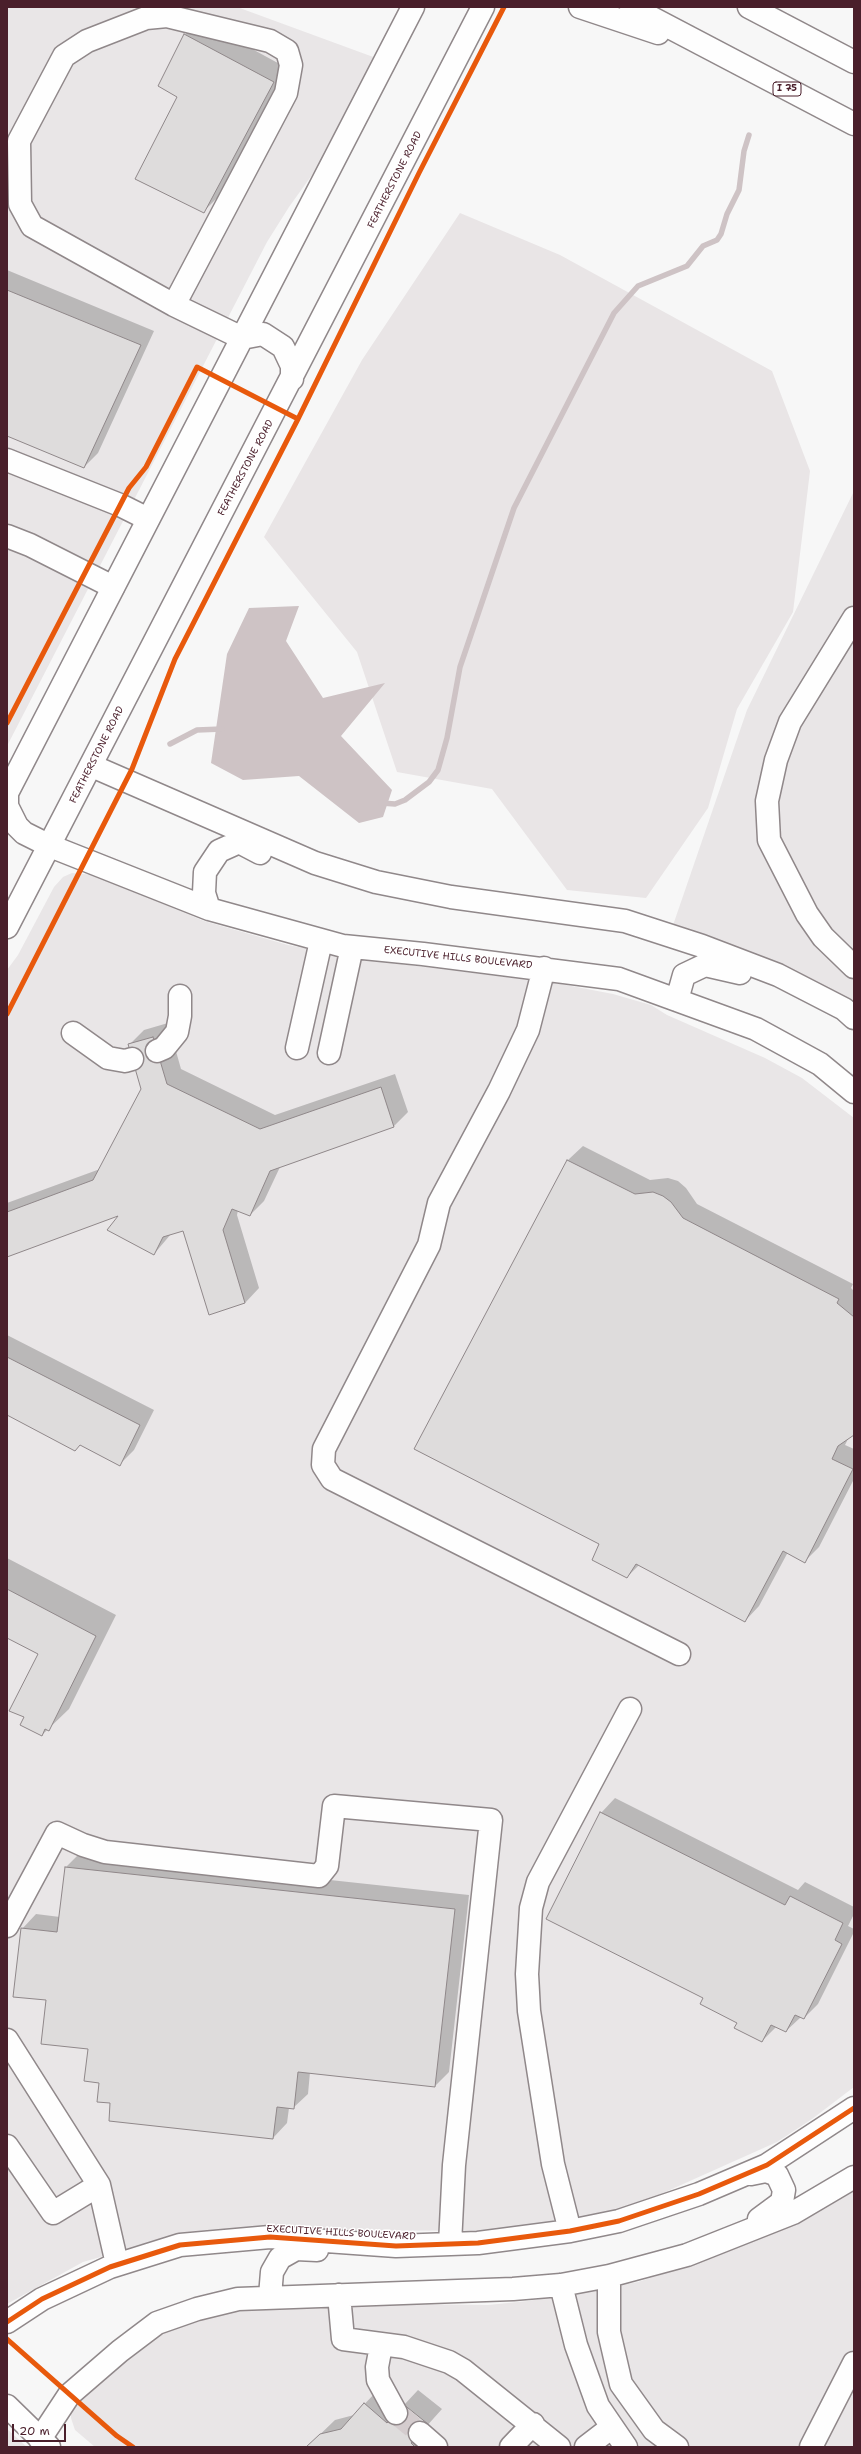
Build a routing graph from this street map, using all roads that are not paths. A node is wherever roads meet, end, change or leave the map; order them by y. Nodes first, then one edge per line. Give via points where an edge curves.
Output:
1 (413, 7) edge
2 (484, 7) edge
3 (580, 7) edge
4 (631, 7) edge
5 (749, 7) edge
6 (720, 53) junction
7 (854, 62) edge
8 (854, 124) edge
9 (13, 141) edge
10 (174, 304) junction
11 (242, 338) junction
12 (292, 379) junction
13 (7, 460) edge
14 (148, 519) junction
15 (7, 536) edge
16 (113, 587) junction
17 (854, 618) edge
18 (13, 766) edge
19 (92, 766) junction
20 (7, 793) edge
21 (50, 846) junction
22 (376, 882) junction
23 (209, 909) junction
24 (7, 927) edge
25 (321, 941) junction
26 (352, 947) junction
27 (544, 968) junction
28 (854, 968) edge
29 (180, 996) dead end
30 (676, 1000) junction
31 (851, 1007) edge
32 (73, 1033) dead end
33 (297, 1048) dead end
34 (157, 1050) dead end
35 (329, 1053) dead end
36 (132, 1059) dead end
37 (854, 1092) edge
38 (679, 1654) dead end
39 (630, 1710) dead end
40 (7, 1926) edge
41 (7, 2040) edge
42 (854, 2108) edge
43 (7, 2146) edge
44 (742, 2176) junction
45 (854, 2177) edge
46 (99, 2185) junction
47 (570, 2231) junction
48 (450, 2244) junction
49 (396, 2246) junction
50 (118, 2264) junction
51 (617, 2274) junction
52 (561, 2285) junction
53 (339, 2295) junction
54 (270, 2296) junction
55 (7, 2322) edge
56 (381, 2346) junction
57 (854, 2363) edge
58 (7, 2406) edge
59 (396, 2413) tunnel mouth
60 (533, 2424) junction
61 (612, 2427) junction
62 (45, 2443) edge
63 (511, 2447) edge
64 (560, 2447) edge
65 (586, 2447) edge
66 (626, 2447) edge
67 (678, 2447) edge
68 (811, 2447) edge

1 - 11 main road
2 - 12 main road, FEATHERSTONE ROAD
3 - 6 main road
4 - 6 main road, I 75
5 - 7 main road
6 - 8 main road, I 75
9 - 10 main road via 20,204 32,226
9 - 10 main road via 64,56 87,41 146,18 167,16 270,41 287,51 291,65 286,93
10 - 11 main road
11 - 12 main road via 263,334 283,347 290,361
11 - 14 main road
12 - 19 main road, FEATHERSTONE ROAD
13 - 14 main road via 120,505
14 - 16 main road
15 - 16 main road
16 - 18 main road
17 - 28 main road via 790,722 776,760 767,801 770,840 807,914 823,937
18 - 20 main road
19 - 21 main road, FEATHERSTONE ROAD
19 - 22 main road via 315,863
20 - 21 main road, EXECUTIVE HILLS BOULEVARD via 9,812 17,826 24,833
21 - 23 main road, EXECUTIVE HILLS BOULEVARD
21 - 24 main road, FEATHERSTONE ROAD
22 - 23 main road via 327,876 280,863 239,842 219,851 205,872 204,893
22 - 31 main road via 451,896 625,921 778,975
23 - 25 main road, EXECUTIVE HILLS BOULEVARD
25 - 26 main road, EXECUTIVE HILLS BOULEVARD
25 - 33 main road
26 - 27 main road, EXECUTIVE HILLS BOULEVARD
26 - 35 main road
27 - 30 main road, EXECUTIVE HILLS BOULEVARD via 618,979
27 - 38 main road via 528,1030 439,1203 429,1245 324,1449 323,1465 332,1479
29 - 34 main road via 177,1032 164,1048
30 - 31 main road via 684,976 705,965 734,970 799,1000
30 - 37 main road, EXECUTIVE HILLS BOULEVARD via 756,1029 820,1064
32 - 36 main road via 108,1058 125,1061
39 - 47 main road via 538,1882 531,1908 527,1974 529,2011 553,2164
40 - 48 main road via 57,1833 83,1846 105,1852 319,1876 327,1866 334,1806 491,1820 454,2166
41 - 46 main road
42 - 44 main road, EXECUTIVE HILLS BOULEVARD via 767,2165
43 - 46 main road via 53,2213
44 - 47 main road, EXECUTIVE HILLS BOULEVARD via 699,2194 619,2221
44 - 51 main road via 766,2171 777,2175 784,2190 782,2202 762,2218 689,2243
45 - 51 main road via 793,2213 687,2255
46 - 50 main road
47 - 48 main road, EXECUTIVE HILLS BOULEVARD via 478,2243
48 - 49 main road, EXECUTIVE HILLS BOULEVARD
49 - 50 main road, EXECUTIVE HILLS BOULEVARD via 270,2237 180,2245
49 - 54 main road via 296,2250 280,2258 272,2272
50 - 55 main road, EXECUTIVE HILLS BOULEVARD via 42,2299
51 - 52 main road
51 - 67 main road via 609,2332 620,2384 654,2430
52 - 53 main road
52 - 61 main road via 576,2345 598,2406
53 - 54 main road
53 - 56 main road via 343,2339
54 - 62 main road via 238,2299 157,2323 69,2395
56 - 59 main road via 377,2367 378,2380
56 - 60 main road via 404,2347 448,2362 463,2370
57 - 68 main road
58 - 62 main road
60 - 63 main road
60 - 64 main road
61 - 65 main road
61 - 66 main road

